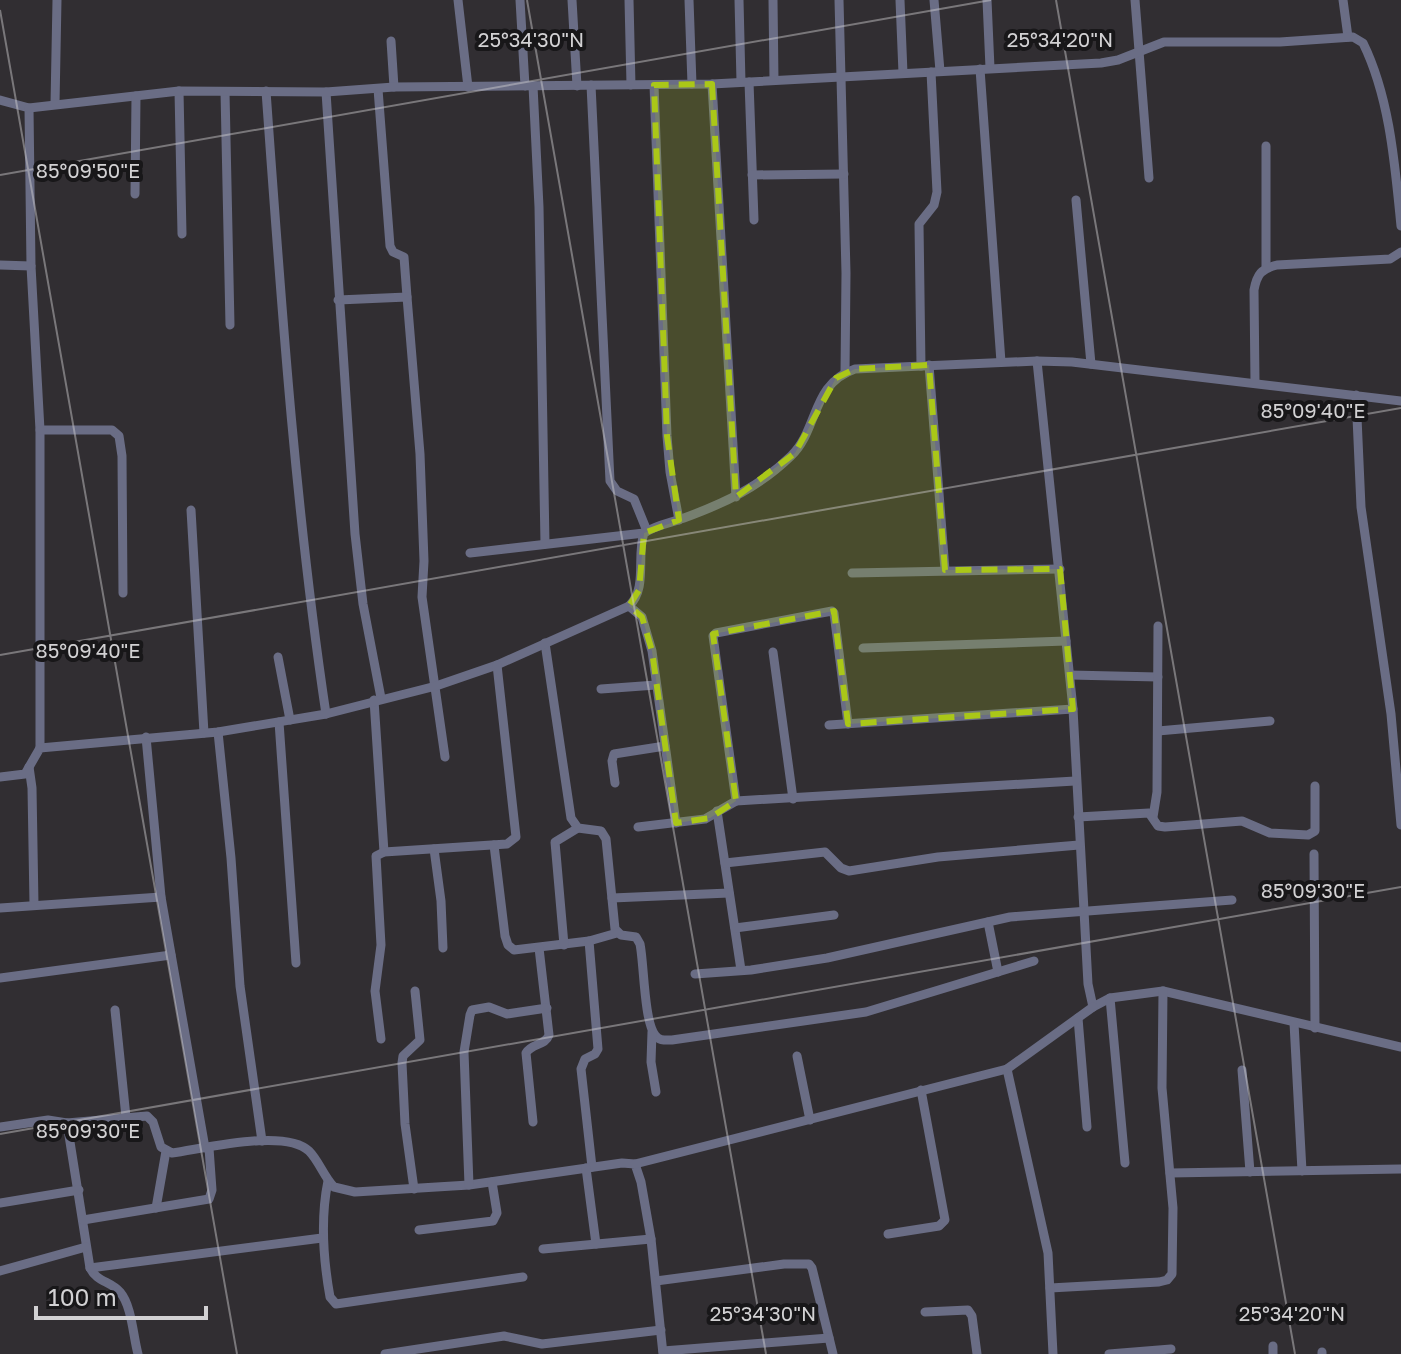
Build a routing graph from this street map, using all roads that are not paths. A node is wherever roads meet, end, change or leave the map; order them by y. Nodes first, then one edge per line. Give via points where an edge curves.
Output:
1 (57, 0) edge
2 (458, 0) edge
3 (520, 0) edge
4 (572, 0) edge
5 (629, 0) edge
6 (689, 0) edge
7 (739, 0) edge
8 (773, 0) edge
9 (839, 0) edge
10 (900, 0) edge
11 (934, 0) edge
12 (987, 0) edge
13 (1135, 0) edge
14 (1343, 0) edge
15 (1348, 37) junction
16 (391, 41) dead end
17 (1141, 50) junction
18 (985, 69) junction
19 (935, 72) junction
20 (903, 73) junction
21 (841, 77) junction
22 (774, 80) junction
23 (745, 82) junction
24 (692, 84) junction
25 (712, 84) junction
26 (591, 85) junction
27 (631, 85) junction
28 (654, 85) junction
29 (529, 86) junction
30 (577, 86) junction
31 (394, 87) junction
32 (468, 87) junction
33 (378, 89) junction
34 (179, 91) junction
35 (266, 91) junction
36 (225, 92) junction
37 (326, 92) junction
38 (136, 96) junction
39 (0, 100) edge
40 (55, 104) junction
41 (29, 108) junction
42 (1266, 146) dead end
43 (844, 174) junction
44 (752, 175) junction
45 (1149, 178) dead end
46 (1399, 185) edge
47 (135, 194) dead end
48 (1076, 200) dead end
49 (754, 220) dead end
50 (1401, 226) edge
51 (182, 234) dead end
52 (1400, 257) edge
53 (0, 265) edge
54 (31, 266) junction
55 (1266, 268) junction
56 (407, 297) junction
57 (338, 300) junction
58 (230, 325) dead end
59 (1037, 361) junction
60 (1001, 362) junction
61 (1091, 364) junction
62 (925, 366) junction
63 (845, 373) junction
64 (1255, 383) junction
65 (1356, 395) junction
66 (1401, 401) edge
67 (40, 430) junction
68 (736, 497) junction
69 (191, 510) dead end
70 (679, 520) junction
71 (645, 532) junction
72 (545, 544) junction
73 (470, 553) dead end
74 (1060, 569) junction
75 (945, 570) junction
76 (852, 573) dead end
77 (123, 593) dead end
78 (629, 606) junction
79 (1158, 626) dead end
80 (1066, 641) junction
81 (545, 643) junction
82 (863, 648) dead end
83 (773, 652) dead end
84 (278, 657) dead end
85 (497, 665) junction
86 (1070, 675) junction
87 (1158, 677) junction
88 (656, 685) junction
89 (436, 686) junction
90 (601, 689) dead end
91 (378, 699) junction
92 (1073, 709) junction
93 (326, 714) junction
94 (290, 720) junction
95 (1270, 721) dead end
96 (279, 722) junction
97 (848, 724) junction
98 (829, 725) dead end
99 (1158, 731) junction
100 (218, 732) junction
101 (204, 733) junction
102 (146, 737) junction
103 (665, 746) junction
104 (40, 748) junction
105 (445, 757) dead end
106 (29, 767) junction
107 (0, 777) edge
108 (1075, 781) junction
109 (615, 783) dead end
110 (1315, 786) dead end
111 (793, 799) junction
112 (736, 801) junction
113 (717, 811) junction
114 (1078, 817) junction
115 (1153, 817) junction
116 (676, 823) junction
117 (1401, 825) edge
118 (638, 827) dead end
119 (578, 828) junction
120 (494, 845) junction
121 (1079, 845) junction
122 (434, 849) junction
123 (384, 852) junction
124 (1314, 854) dead end
125 (725, 863) junction
126 (729, 893) junction
127 (161, 897) junction
128 (612, 898) junction
129 (1232, 900) dead end
130 (34, 905) junction
131 (0, 908) edge
132 (1084, 912) junction
133 (834, 915) dead end
134 (988, 922) junction
135 (735, 928) junction
136 (617, 933) junction
137 (589, 941) junction
138 (564, 945) junction
139 (443, 948) dead end
140 (539, 948) junction
141 (171, 955) junction
142 (1034, 961) dead end
143 (296, 963) dead end
144 (741, 970) junction
145 (998, 972) junction
146 (695, 974) dead end
147 (0, 978) edge
148 (415, 991) dead end
149 (1163, 991) junction
150 (1110, 998) junction
151 (1093, 1007) junction
152 (547, 1008) junction
153 (115, 1010) dead end
154 (1078, 1018) junction
155 (1294, 1023) junction
156 (1315, 1028) junction
157 (652, 1032) junction
158 (381, 1039) dead end
159 (1401, 1047) edge
160 (797, 1056) dead end
161 (1007, 1069) junction
162 (1242, 1070) dead end
163 (921, 1090) junction
164 (656, 1092) dead end
165 (126, 1117) junction
166 (810, 1120) junction
167 (533, 1122) dead end
168 (67, 1123) junction
169 (0, 1127) edge
170 (1087, 1127) dead end
171 (262, 1141) junction
172 (207, 1148) junction
173 (166, 1151) junction
174 (1125, 1163) dead end
175 (635, 1164) junction
176 (589, 1168) junction
177 (1400, 1169) edge
178 (1302, 1171) junction
179 (1250, 1172) junction
180 (1170, 1173) junction
181 (328, 1181) junction
182 (492, 1182) junction
183 (469, 1185) junction
184 (414, 1189) junction
185 (79, 1190) junction
186 (0, 1203) edge
187 (156, 1208) junction
188 (83, 1220) junction
189 (419, 1230) dead end
190 (888, 1234) dead end
191 (322, 1238) junction
192 (651, 1239) junction
193 (596, 1244) junction
194 (86, 1247) junction
195 (543, 1249) dead end
196 (90, 1268) junction
197 (0, 1271) edge
198 (523, 1277) dead end
199 (656, 1281) junction
200 (1050, 1288) junction
201 (925, 1312) dead end
202 (661, 1330) junction
203 (829, 1338) junction
204 (1171, 1349) dead end
205 (663, 1352) edge
206 (138, 1354) edge
207 (385, 1354) edge
208 (833, 1354) edge
209 (977, 1354) edge
210 (1053, 1354) edge
211 (1109, 1354) edge

1 - 40 street
2 - 32 street
3 - 29 street
4 - 30 street
5 - 27 street
6 - 24 street
7 - 23 street
8 - 22 street
9 - 21 street
10 - 20 street
11 - 19 street
12 - 18 street
13 - 17 street
14 - 15 street
15 - 17 street via 1164,42
15 - 46 street via 1363,43 1374,71
16 - 31 street
17 - 18 street via 1101,63
17 - 45 street
18 - 19 street
18 - 60 street
19 - 20 street
19 - 62 street via 937,199 918,230
20 - 21 street
21 - 22 street
21 - 43 street
22 - 23 street
23 - 25 street
23 - 44 street
24 - 25 street
24 - 28 street
25 - 68 street
26 - 27 street
26 - 30 street
26 - 71 street via 610,481 634,499
27 - 28 street
28 - 70 street via 667,436
29 - 30 street
29 - 32 street
29 - 72 street via 539,207
31 - 32 street
31 - 33 street
33 - 37 street
33 - 56 street via 390,246 404,257
34 - 36 street
34 - 38 street
34 - 51 street
35 - 36 street
35 - 37 street
35 - 93 street via 287,389
36 - 58 street
37 - 57 street
38 - 40 street
38 - 47 street
39 - 41 street
40 - 41 street
41 - 54 street
42 - 55 street
43 - 44 street
43 - 63 street
44 - 49 street
46 - 50 street
48 - 61 street
52 - 55 street
53 - 54 street
54 - 67 street
55 - 64 street via 1256,277 1254,290
56 - 57 street
56 - 89 street via 421,470 422,597
57 - 91 street via 355,534
59 - 60 street
59 - 61 street
59 - 74 street
60 - 62 street
61 - 64 street
62 - 63 street
62 - 75 street
63 - 68 street via 827,388 795,453
64 - 65 street
65 - 66 street
65 - 117 street via 1361,507
67 - 77 street via 112,430 119,436
67 - 104 street
68 - 70 street
69 - 101 street
70 - 71 street
71 - 72 street
71 - 78 street via 639,590
72 - 73 street
74 - 75 street
74 - 80 street
75 - 76 street
78 - 81 street
78 - 88 street via 646,627
79 - 87 street
80 - 82 street
80 - 86 street
81 - 85 street
81 - 119 street via 569,808
83 - 111 street
84 - 94 street
85 - 89 street
85 - 120 street via 517,832 514,841
86 - 87 street
86 - 92 street
87 - 99 street
88 - 90 street
88 - 103 street
89 - 91 street
89 - 105 street
91 - 93 street
91 - 123 street
92 - 97 street
92 - 108 street
93 - 94 street
94 - 96 street
95 - 99 street
96 - 100 street
96 - 143 street
97 - 98 street
97 - 112 street via 832,611 716,633
99 - 115 street
100 - 101 street
100 - 171 street via 240,986
101 - 102 street
102 - 104 street
102 - 127 street
103 - 109 street via 614,754
103 - 116 street
104 - 106 street
106 - 107 street via 18,777
106 - 130 street
108 - 111 street
108 - 114 street
110 - 115 street via 1315,831 1308,835 1270,833 1242,821 1165,827
111 - 112 street
112 - 113 street
113 - 116 street via 710,818
113 - 125 street
114 - 115 street via 1139,812
114 - 121 street
116 - 118 street
119 - 128 street via 604,834
119 - 138 street via 555,842
120 - 122 street
120 - 140 street via 508,945 520,951
121 - 125 street via 849,871 816,851
121 - 132 street
122 - 123 street
122 - 139 street
123 - 158 street via 375,861 381,945 375,980
124 - 156 street
125 - 126 street
126 - 128 street
126 - 135 street
127 - 130 street
127 - 141 street
128 - 136 street
129 - 132 street
130 - 131 street
132 - 134 street
132 - 151 street
133 - 135 street
134 - 144 street via 827,958
134 - 145 street
135 - 144 street
136 - 137 street
136 - 157 street via 636,937 640,944
137 - 138 street
137 - 176 street via 598,1049 581,1069
138 - 140 street
140 - 152 street
141 - 147 street
141 - 172 street
142 - 145 street
144 - 146 street
145 - 157 street via 842,1016 672,1040
148 - 184 street via 420,1040 402,1063
149 - 150 street
149 - 155 street
149 - 180 street via 1162,1088
150 - 151 street
150 - 174 street
151 - 154 street
152 - 167 street via 548,1039 526,1053
152 - 183 street via 507,1014 482,1007 472,1010 464,1052
153 - 165 street
154 - 161 street
154 - 170 street
155 - 156 street
155 - 178 street
156 - 159 street
157 - 164 street
160 - 166 street
161 - 163 street
161 - 200 street via 1048,1253
162 - 179 street
163 - 166 street
163 - 190 street via 945,1220 939,1226
165 - 168 street
165 - 173 street via 151,1118
166 - 175 street
168 - 169 street via 48,1120
168 - 185 street
171 - 172 street
171 - 181 street via 286,1141 308,1150
172 - 173 street
172 - 187 street via 209,1199
173 - 187 street
175 - 176 street
175 - 192 street
176 - 182 street
176 - 193 street
177 - 178 street
178 - 179 street
179 - 180 street
180 - 200 street via 1170,1278
181 - 184 street via 355,1192
181 - 191 street
182 - 183 street
182 - 189 street via 497,1213 493,1221
183 - 184 street
185 - 186 street
185 - 188 street
187 - 188 street
188 - 194 street
191 - 196 street
191 - 198 street via 330,1297 336,1304
192 - 193 street
192 - 199 street
193 - 195 street
194 - 196 street
194 - 197 street
196 - 206 street via 124,1299
199 - 202 street
199 - 203 street via 809,1264
200 - 210 street
201 - 209 street via 968,1310
202 - 205 street
202 - 207 street via 542,1344 504,1336
203 - 205 street
203 - 208 street
204 - 211 street

